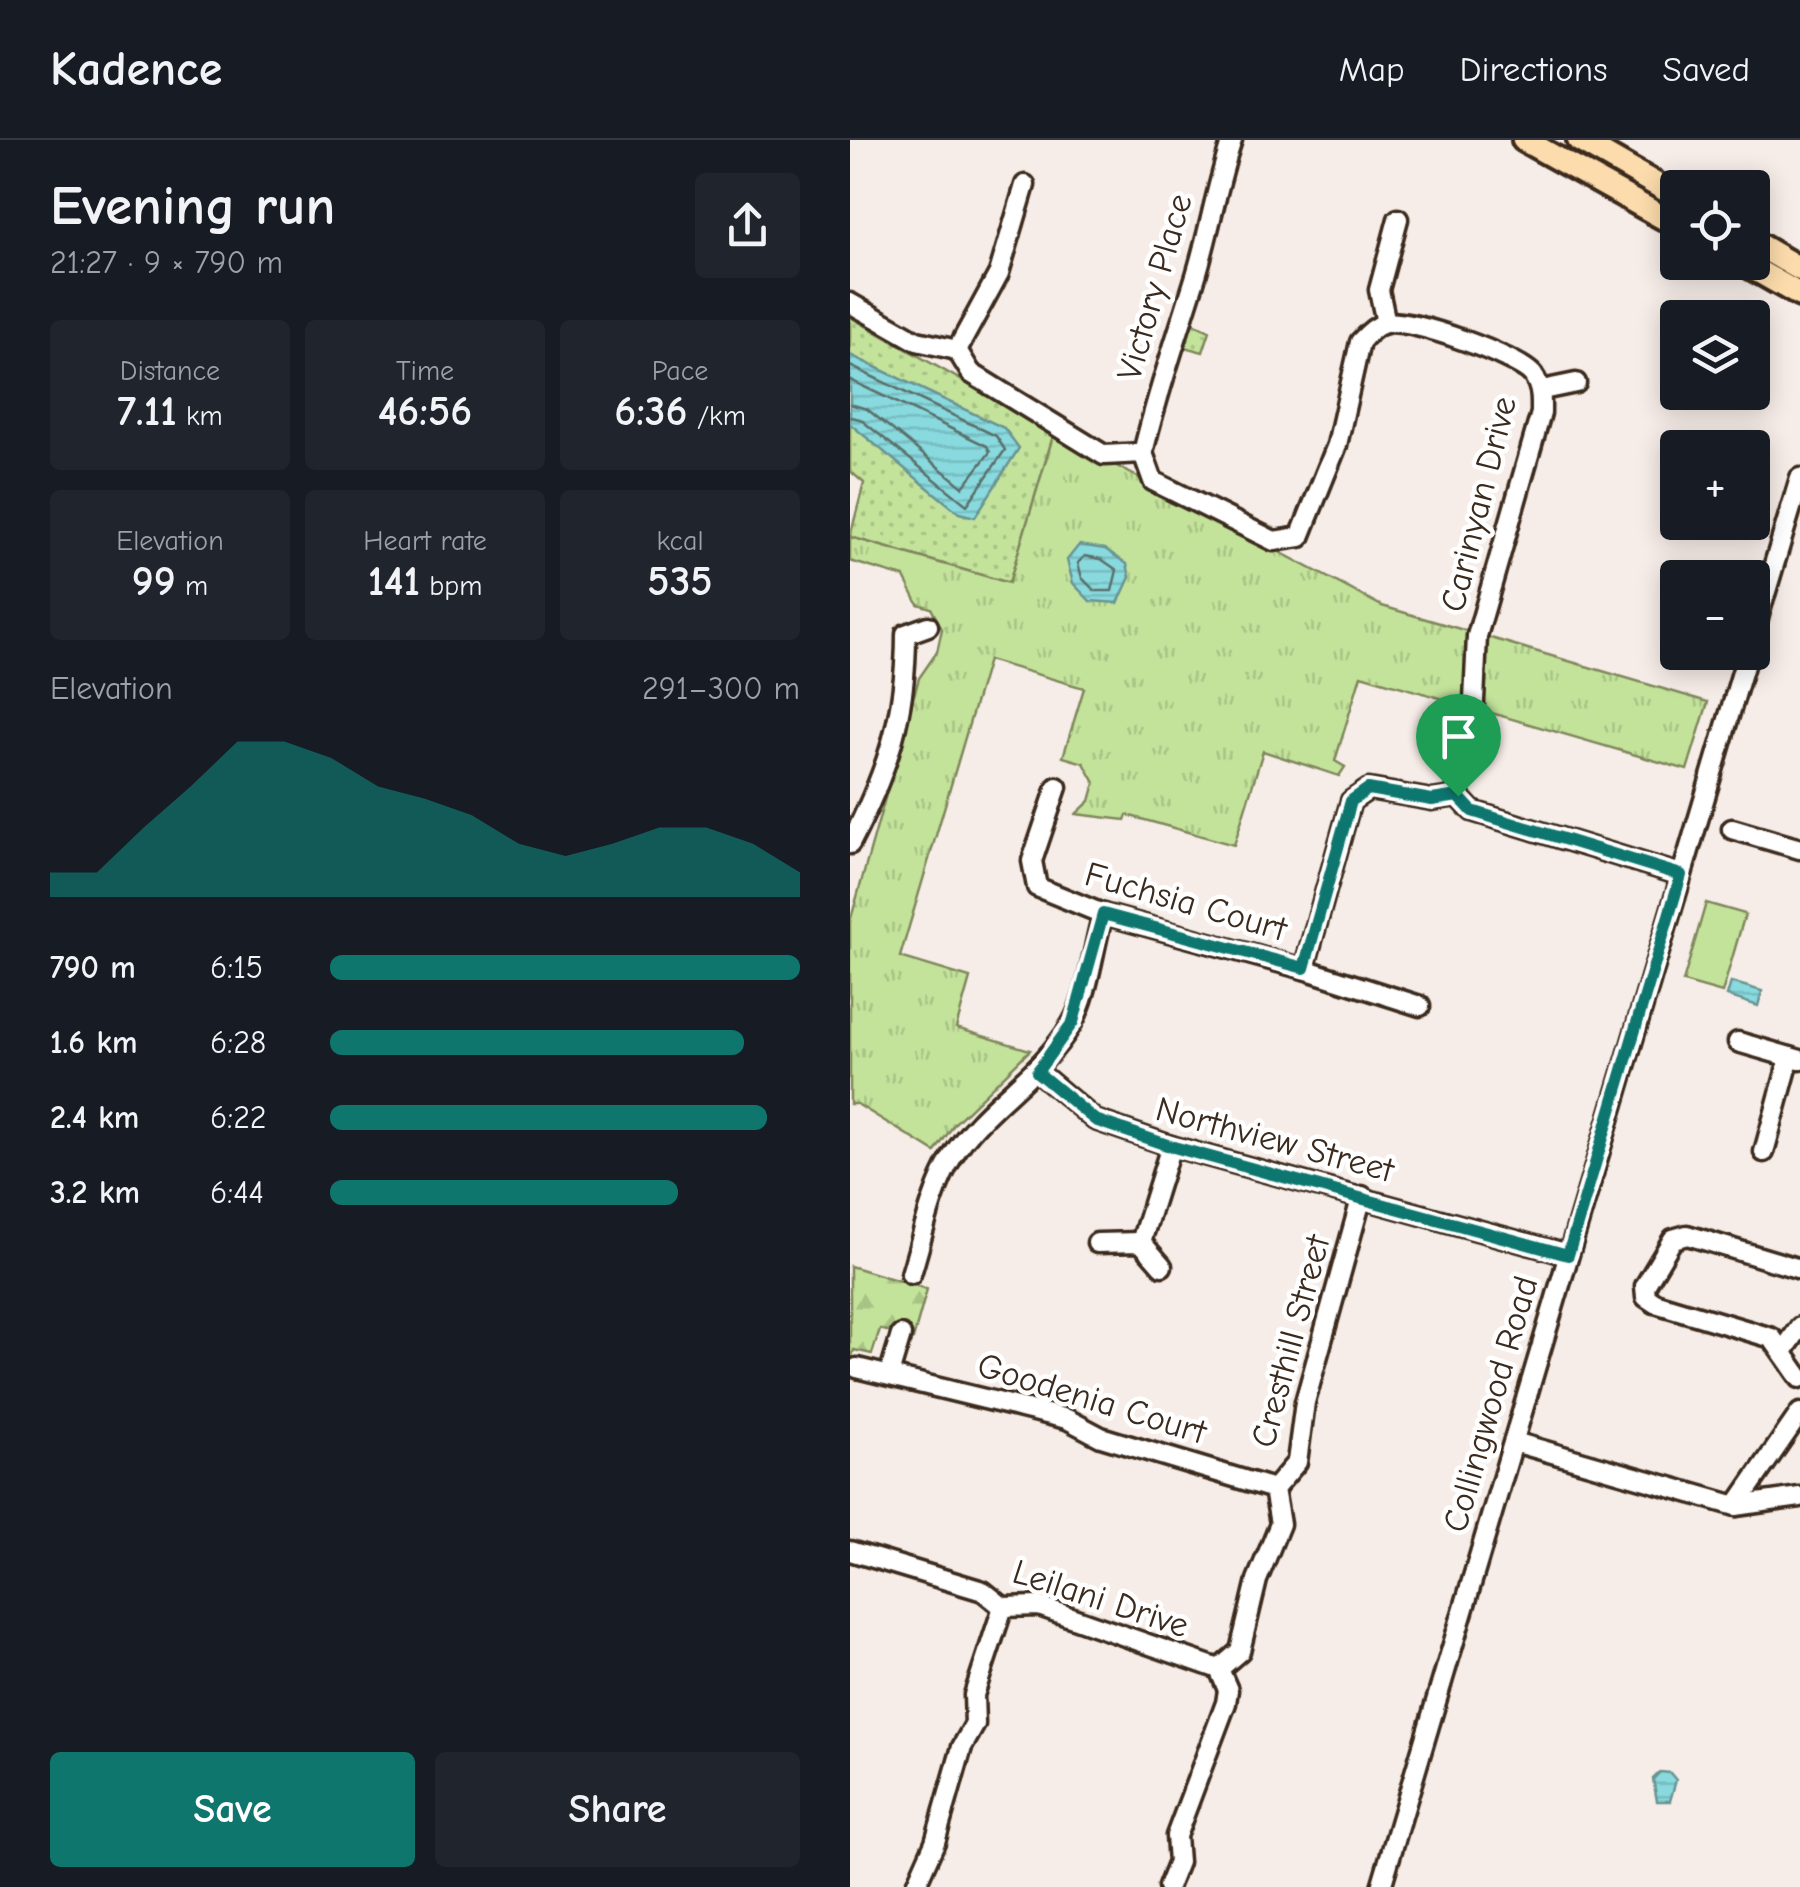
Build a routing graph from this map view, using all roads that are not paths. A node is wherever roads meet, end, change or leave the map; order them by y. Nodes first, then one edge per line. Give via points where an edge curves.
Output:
1 (1232, 140) edge
2 (1524, 140) edge
3 (1579, 140) edge
4 (1025, 184) dead end
5 (1660, 187) edge
6 (1660, 216) edge
7 (1398, 219) dead end
8 (1770, 252) edge
9 (1800, 269) edge
10 (1770, 278) edge
11 (1800, 295) edge
12 (850, 303) edge
13 (1386, 323) junction
14 (957, 350) junction
15 (1576, 383) dead end
16 (1542, 390) junction
17 (1143, 453) junction
18 (1800, 478) edge
19 (1770, 578) edge
20 (928, 626) dead end
21 (887, 628) dead end
22 (906, 634) junction
23 (1743, 670) edge
24 (1057, 787) dead end
25 (1458, 796) junction
26 (1732, 828) dead end
27 (850, 844) edge
28 (1800, 849) edge
29 (1681, 875) junction
30 (1103, 914) junction
31 (1304, 968) junction
32 (1420, 1006) dead end
33 (1738, 1042) dead end
34 (1795, 1059) edge
35 (1037, 1072) junction
36 (1170, 1146) junction
37 (1764, 1152) dead end
38 (1362, 1196) junction
39 (1140, 1242) junction
40 (1097, 1243) dead end
41 (1568, 1255) junction
42 (1162, 1266) dead end
43 (1800, 1269) edge
44 (911, 1274) dead end
45 (1800, 1327) edge
46 (901, 1335) dead end
47 (1784, 1350) junction
48 (857, 1368) dead end
49 (889, 1375) junction
50 (1800, 1378) edge
51 (1800, 1413) edge
52 (1514, 1442) junction
53 (1274, 1489) junction
54 (1800, 1497) edge
55 (1736, 1506) junction
56 (850, 1551) edge
57 (1003, 1607) junction
58 (1220, 1669) junction
59 (916, 1887) edge
60 (1168, 1887) edge
61 (1381, 1887) edge

1 - 17 street, Victory Place
2 - 6 main road
3 - 5 main road
4 - 14 street via 999,273
7 - 13 street via 1379,290
8 - 9 main road
10 - 11 main road
12 - 14 street via 916,340
13 - 16 street, Carinyan Drive via 1406,323 1474,346 1530,371
13 - 17 street via 1360,342 1338,445 1300,537 1274,540 1154,481
14 - 17 street via 971,373 1104,454
15 - 16 street
16 - 25 street, Carinyan Drive via 1478,636 1473,722
18 - 19 street
20 - 22 street
21 - 22 street
22 - 27 street via 905,681 883,780
23 - 29 street, Collingwood Road
24 - 30 street, Fuchsia Court via 1032,861 1032,881
25 - 29 street via 1472,811
25 - 31 street via 1432,800 1368,789 1351,801
26 - 28 street
29 - 41 street, Collingwood Road
30 - 31 street, Fuchsia Court
30 - 35 street via 1073,1022
31 - 32 street, Fuchsia Court
33 - 34 street
34 - 37 street
35 - 36 street, Northview Street via 1095,1120
35 - 44 street via 952,1157
36 - 38 street, Northview Street
36 - 39 street
38 - 41 street, Northview Street
38 - 53 street, Cresthill Street via 1305,1402 1298,1462
39 - 40 street
39 - 42 street
41 - 52 street, Collingwood Road
43 - 47 street via 1687,1235 1673,1238 1645,1286 1654,1303 1772,1338
45 - 47 street
46 - 49 street
47 - 50 street
48 - 49 street, Goodenia Court
49 - 53 street, Goodenia Court via 1066,1420 1101,1438
51 - 55 street
52 - 55 street
52 - 61 street, Collingwood Road
53 - 58 street, Cresthill Street via 1280,1524 1256,1580 1240,1651
54 - 55 street
56 - 57 street, Leilani Drive via 983,1590
57 - 58 street, Leilani Drive via 1040,1606
57 - 59 street via 974,1695 975,1724
58 - 60 street via 1226,1703 1176,1836 1178,1862

